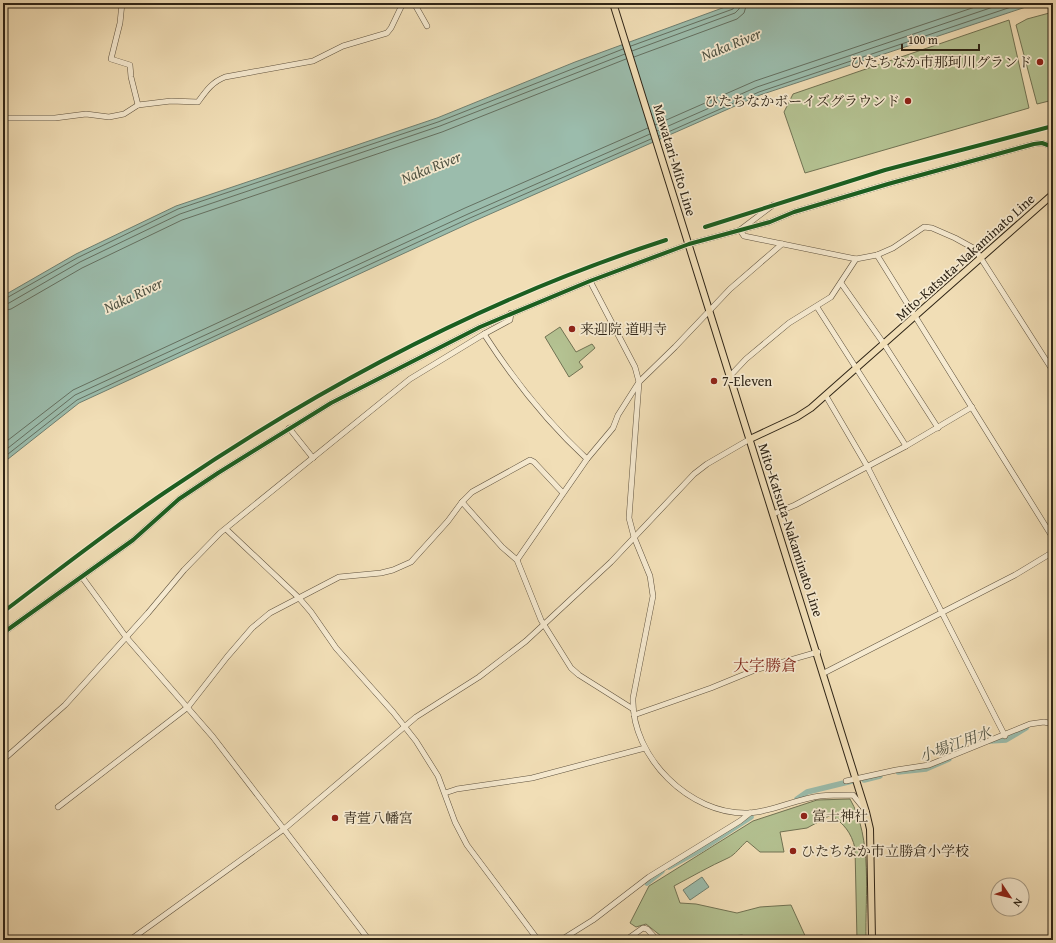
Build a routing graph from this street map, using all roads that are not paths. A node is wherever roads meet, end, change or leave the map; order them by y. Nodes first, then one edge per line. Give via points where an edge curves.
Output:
1 (122, 3) edge
2 (403, 3) edge
3 (414, 3) edge
4 (613, 3) edge
5 (427, 26) dead end
6 (138, 104) junction
7 (3, 118) edge
8 (1053, 147) edge
9 (1053, 194) edge
10 (773, 205) dead end
11 (740, 230) junction
12 (689, 244) junction
13 (782, 244) junction
14 (877, 255) junction
15 (856, 259) junction
16 (981, 260) junction
17 (590, 281) junction
18 (840, 283) junction
19 (817, 307) junction
20 (710, 311) junction
21 (511, 313) junction
22 (916, 316) junction
23 (484, 334) junction
24 (884, 344) junction
25 (857, 368) junction
26 (1053, 372) edge
27 (730, 376) junction
28 (639, 382) junction
29 (826, 396) junction
30 (972, 407) junction
31 (289, 428) junction
32 (938, 428) junction
33 (750, 439) junction
34 (906, 446) junction
35 (313, 458) junction
36 (587, 459) junction
37 (867, 466) junction
38 (563, 493) junction
39 (462, 502) junction
40 (773, 514) junction
41 (226, 529) junction
42 (634, 537) junction
43 (1053, 538) edge
44 (1053, 552) edge
45 (517, 560) junction
46 (82, 577) junction
47 (299, 598) junction
48 (943, 613) junction
49 (544, 625) junction
50 (3, 633) edge
51 (126, 637) junction
52 (818, 652) junction
53 (824, 673) junction
54 (188, 707) junction
55 (633, 709) junction
56 (634, 715) junction
57 (1053, 724) edge
58 (404, 725) junction
59 (1005, 736) junction
60 (644, 748) junction
61 (3, 760) edge
62 (857, 778) junction
63 (846, 781) dead end
64 (445, 793) junction
65 (58, 807) dead end
66 (866, 812) junction
67 (750, 813) junction
68 (284, 828) junction
69 (130, 940) edge
70 (369, 940) edge
71 (538, 940) edge
72 (561, 940) edge
73 (626, 940) edge
74 (657, 940) edge
75 (872, 940) edge

1 - 6 street via 111,59 130,65
2 - 6 street via 387,33 343,46 313,61 216,80 198,102
3 - 5 street
4 - 12 main road, Mawatari-Mito Line
6 - 7 street via 124,114 109,117 86,114 55,118
8 - 11 street via 1042,143 1034,144 866,190
9 - 16 main road, Mito-Katsuta-Nakaminato Line
10 - 11 street
11 - 12 street
11 - 13 street via 744,236
12 - 17 street
12 - 20 main road, Mawatari-Mito Line
13 - 15 street
13 - 20 street via 749,271
14 - 15 street
14 - 16 street via 893,248 924,227 938,230 972,246
14 - 22 street
15 - 18 street
16 - 22 main road, Mito-Katsuta-Nakaminato Line
16 - 26 street
17 - 21 street
17 - 28 street via 635,367
18 - 19 street via 831,297
18 - 24 street
19 - 25 street
19 - 27 street via 789,323
20 - 27 main road, Mawatari-Mito Line
20 - 28 street
21 - 23 street via 510,320
21 - 31 street via 375,380
22 - 24 main road, Mito-Katsuta-Nakaminato Line
22 - 30 street
23 - 35 street via 410,379
23 - 36 street via 546,418
24 - 25 main road, Mito-Katsuta-Nakaminato Line
24 - 32 street
25 - 29 main road, Mito-Katsuta-Nakaminato Line
25 - 34 street
27 - 33 main road, Mawatari-Mito Line
28 - 36 street via 618,415 613,428
28 - 42 street via 629,518
29 - 33 main road, Mito-Katsuta-Nakaminato Line via 803,414
29 - 37 street
30 - 32 street
30 - 43 street
31 - 35 street
31 - 46 street via 179,499 133,540
32 - 34 street
33 - 40 main road, Mito-Katsuta-Nakaminato Line
33 - 42 street via 694,474
34 - 37 street
35 - 41 street
36 - 38 street
37 - 40 street
37 - 48 street
38 - 39 street via 530,460 472,492
38 - 45 street
39 - 45 street
39 - 47 street via 411,562 380,573 339,577
40 - 52 main road, Mito-Katsuta-Nakaminato Line
41 - 47 street
41 - 51 street via 184,570
42 - 49 street
42 - 55 street via 650,576 653,596 634,690
44 - 48 street
45 - 49 street
46 - 50 street
46 - 51 street
47 - 54 street via 270,613 252,628
47 - 58 street via 336,648
48 - 53 street
48 - 59 street
49 - 55 street via 571,668
49 - 58 street via 503,660
51 - 54 street
51 - 61 street via 65,705
52 - 53 main road, Mito-Katsuta-Nakaminato Line
52 - 56 street via 755,670
53 - 62 main road, Mito-Katsuta-Nakaminato Line
54 - 65 street
54 - 68 street
55 - 56 street
56 - 60 street
57 - 59 street via 1030,724
58 - 64 street via 435,770
58 - 68 street
59 - 62 street via 994,738 930,765
60 - 64 street via 532,778
60 - 67 street via 662,773 703,804 720,811
62 - 63 street
62 - 66 main road, Mito-Katsuta-Nakaminato Line
64 - 71 street via 455,822 467,845
66 - 67 street via 853,795 819,796
66 - 75 main road, Mito-Katsuta-Nakaminato Line via 870,829
67 - 72 street via 649,877 593,920
68 - 69 street
68 - 70 street
73 - 74 street via 643,928

